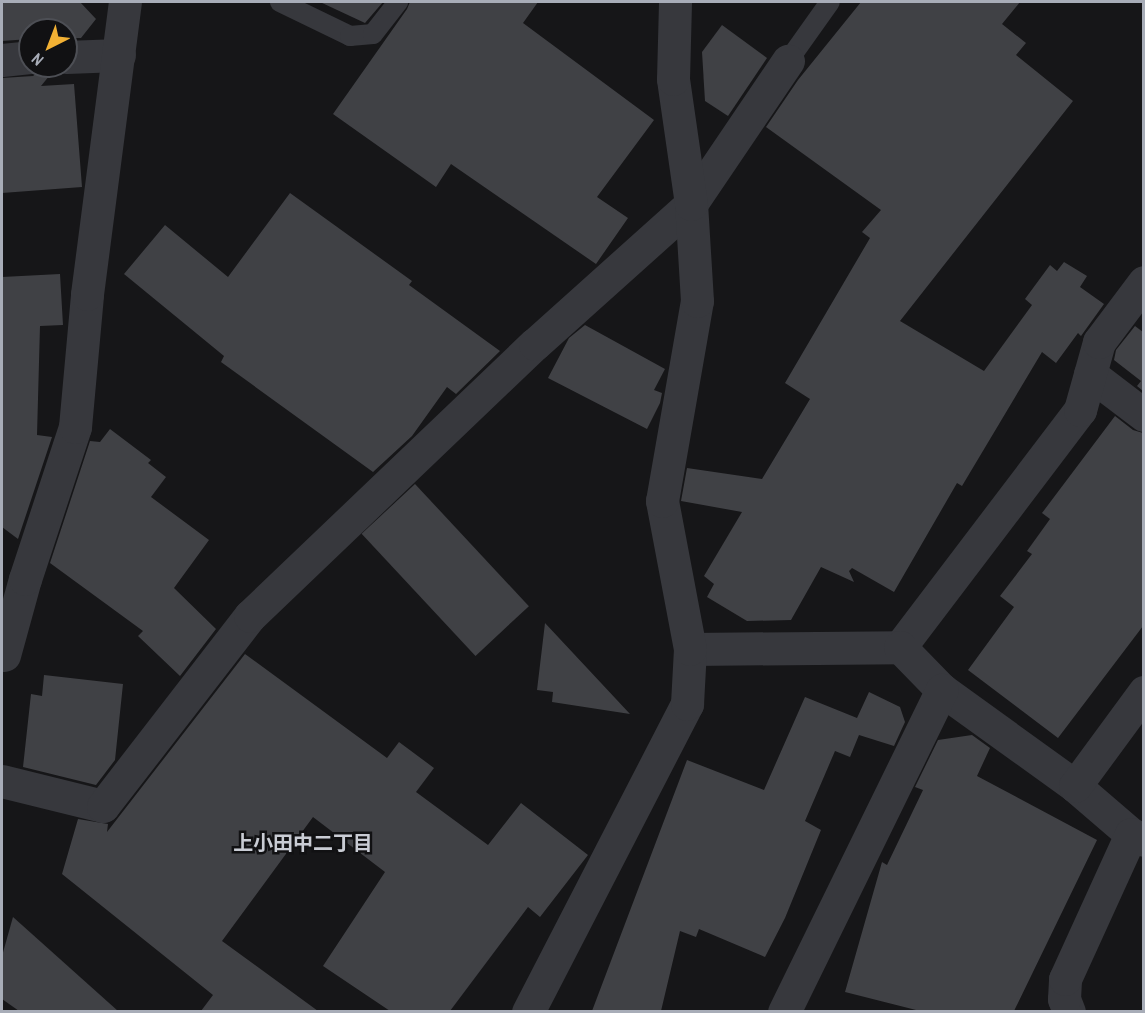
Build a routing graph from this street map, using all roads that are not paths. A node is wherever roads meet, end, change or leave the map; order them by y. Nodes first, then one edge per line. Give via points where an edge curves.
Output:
1 (124, 2) edge
2 (279, 2) edge
3 (398, 2) edge
4 (675, 2) edge
5 (830, 2) edge
6 (118, 55) junction
7 (78, 57) edge
8 (18, 58) edge
9 (2, 60) edge
10 (788, 61) joint
11 (691, 204) junction
12 (1143, 282) edge
13 (1090, 374) junction
14 (1143, 415) edge
15 (900, 647) junction
16 (690, 649) junction
17 (2, 658) edge
18 (942, 690) junction
19 (1143, 692) edge
20 (2, 781) edge
21 (1075, 786) junction
22 (1137, 837) edge
23 (528, 1011) edge
24 (784, 1011) edge
25 (1069, 1011) edge

1 - 6 street
2 - 3 lane via 350,36 373,34
4 - 11 street via 673,79
5 - 10 lane
6 - 7 street
6 - 17 street via 87,294 75,427
8 - 9 street
10 - 11 street
11 - 16 street via 697,301 662,501
11 - 20 street via 535,344 250,616 103,806
12 - 13 street via 1099,342
13 - 14 street
13 - 15 street via 1080,410
15 - 16 street
15 - 18 street
16 - 23 street via 687,704
18 - 21 street
18 - 24 street
19 - 21 street
21 - 22 street
22 - 25 street via 1065,979 1064,999

